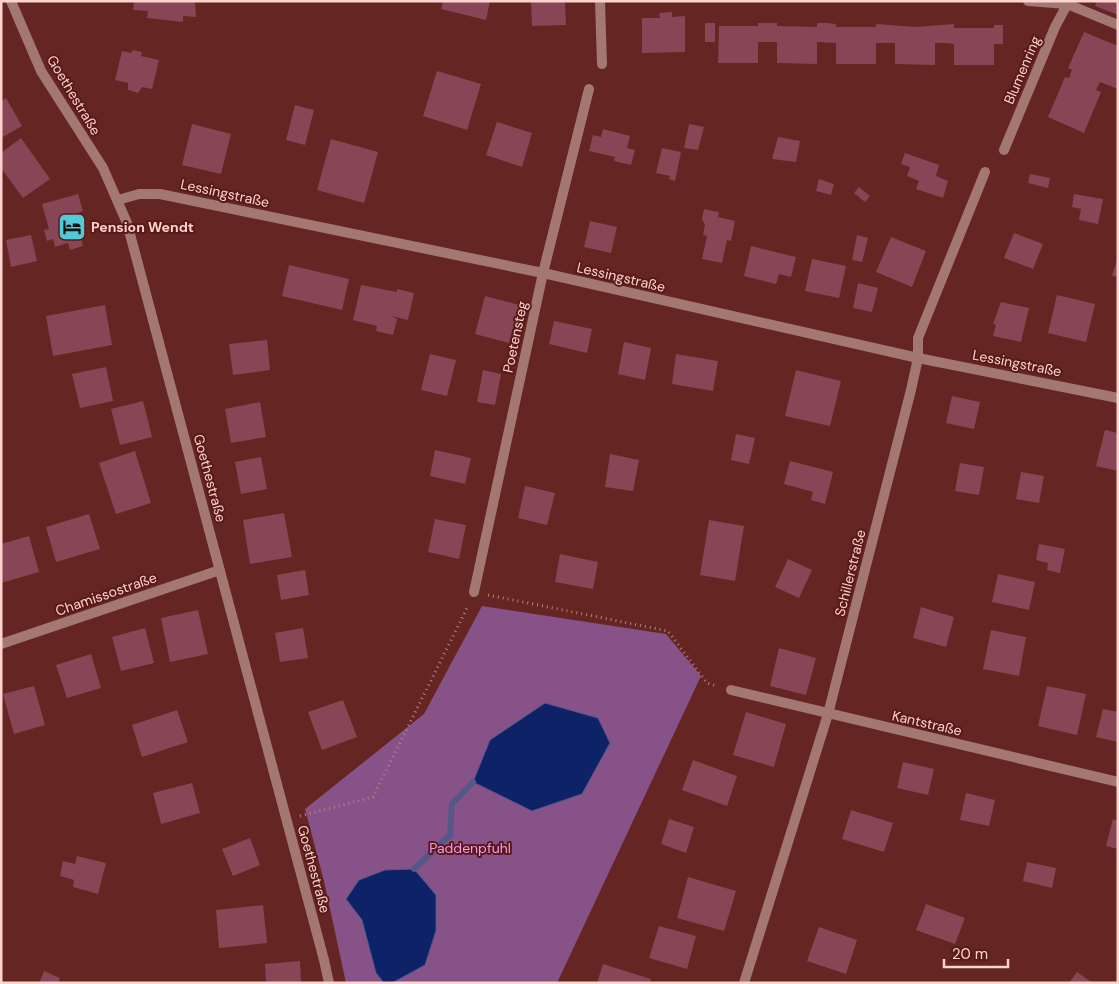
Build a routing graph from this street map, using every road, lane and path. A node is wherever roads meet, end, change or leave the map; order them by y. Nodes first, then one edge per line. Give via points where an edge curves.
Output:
1 (11, 1) edge
2 (600, 1) edge
3 (1028, 1) edge
4 (1068, 3) edge
5 (1118, 25) edge
6 (602, 64) dead end
7 (589, 90) dead end
8 (1004, 150) dead end
9 (985, 172) dead end
10 (118, 200) junction
11 (543, 273) junction
12 (918, 358) junction
13 (1118, 398) edge
14 (220, 570) junction
15 (474, 592) junction
16 (1, 644) edge
17 (731, 690) joint
18 (828, 714) junction
19 (1118, 782) edge
20 (287, 819) junction
21 (329, 983) edge
22 (744, 983) edge

1 - 10 street, Goethestraße via 41,72 104,168
2 - 6 street
3 - 4 street
4 - 5 street
4 - 8 street, Blumenring
7 - 11 street, Poetensteg
9 - 12 street, Schillerstraße via 918,338
10 - 11 street, Lessingstraße via 139,194 160,194
10 - 14 street, Goethestraße via 127,223
11 - 12 street, Lessingstraße
11 - 15 street, Poetensteg
12 - 13 street, Lessingstraße
12 - 18 street, Schillerstraße
14 - 16 street, Chamissostraße
14 - 20 street, Goethestraße
15 - 17 path via 668,631 707,683
15 - 20 path via 372,796
17 - 18 street, Kantstraße
18 - 19 street, Kantstraße
18 - 22 street, Schillerstraße
20 - 21 street, Goethestraße

